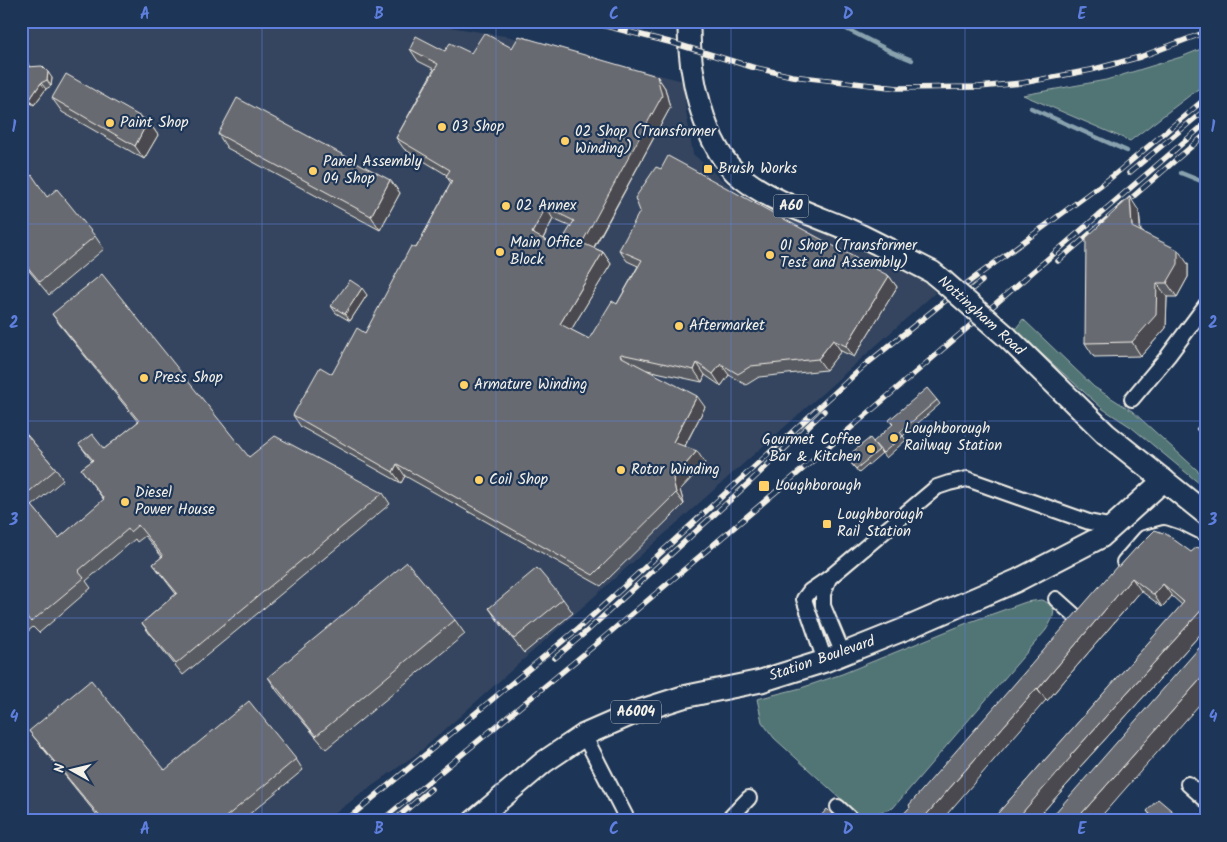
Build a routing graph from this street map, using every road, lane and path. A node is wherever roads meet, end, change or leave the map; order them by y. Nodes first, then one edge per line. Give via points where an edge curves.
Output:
1 (689, 27) edge
2 (1206, 306) edge
3 (1132, 399) dead end
4 (1164, 480) junction
5 (1206, 514) edge
6 (1114, 527) junction
7 (1204, 552) edge
8 (1116, 571) edge
9 (829, 578) junction
10 (1056, 599) dead end
11 (1086, 603) edge
12 (834, 657) junction
13 (584, 736) junction
14 (1188, 784) dead end
15 (1204, 796) edge
16 (749, 798) dead end
17 (838, 807) dead end
18 (625, 820) edge
19 (474, 821) edge
20 (727, 821) edge
21 (853, 821) edge

1 - 4 main road, Nottingham Road / A60, bridge via 694,80 708,132 716,148 740,177 784,203 848,230 932,272 1007,337 1106,434
2 - 3 street
4 - 5 main road, Nottingham Road / A60
4 - 6 main road, Station Boulevard / A6004
6 - 9 street via 1089,522 967,479 949,482 937,487
6 - 12 main road, Station Boulevard / A6004 via 1102,538 1016,580
7 - 8 street via 1165,527 1145,538
9 - 12 street via 823,594
9 - 12 street via 804,599
10 - 11 street via 1072,620
12 - 13 main road, Station Boulevard / A6004 via 761,681 683,697 638,711
13 - 18 street
13 - 19 main road, Station Boulevard / A6004 via 544,762
14 - 15 street
16 - 20 street
17 - 21 street

